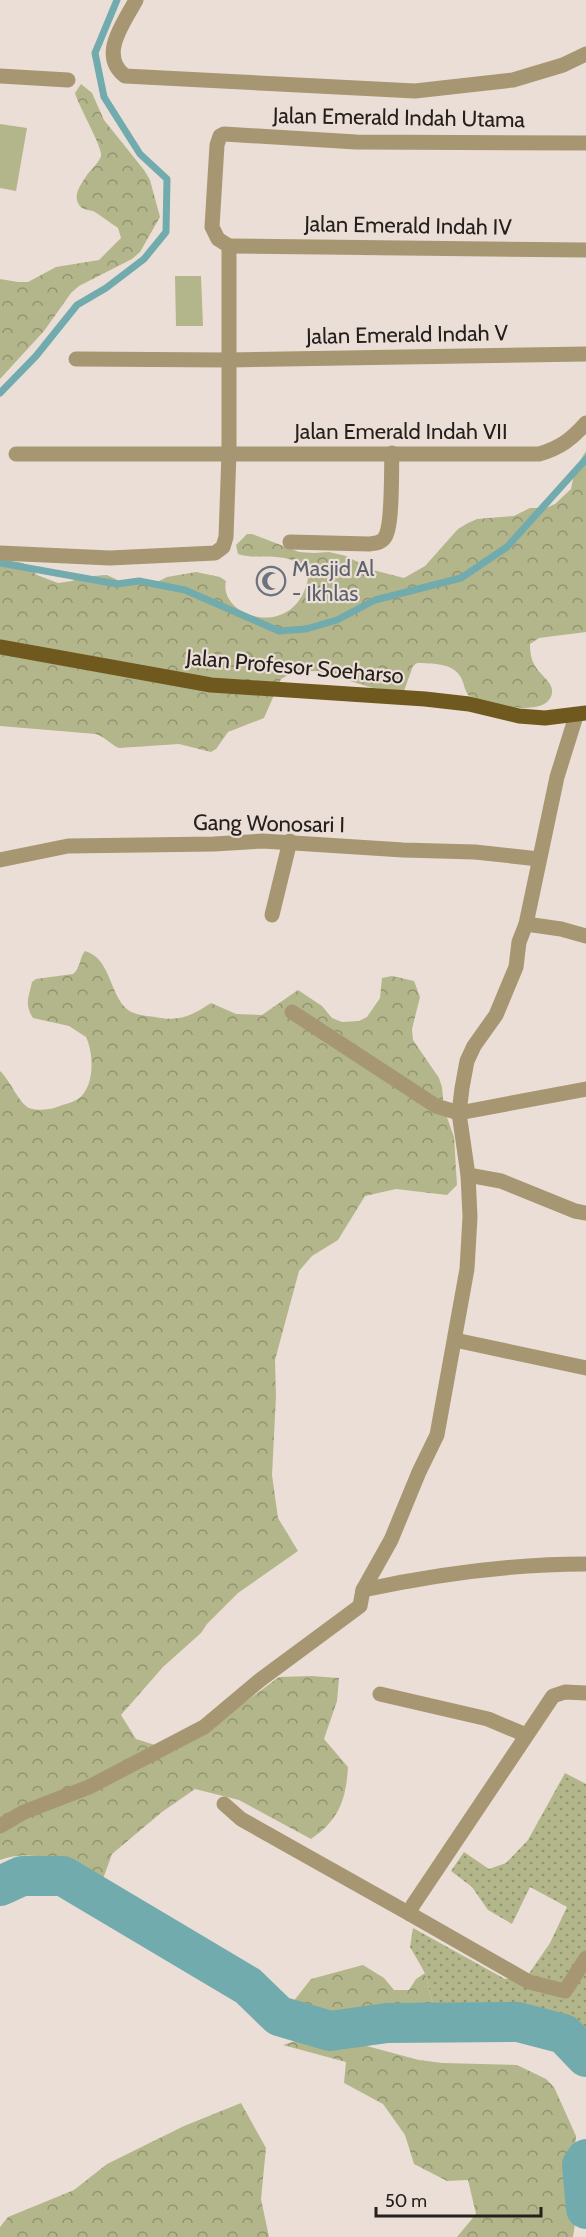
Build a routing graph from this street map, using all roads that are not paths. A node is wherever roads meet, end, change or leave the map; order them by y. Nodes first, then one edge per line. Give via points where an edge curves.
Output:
1 (136, 0) edge
2 (586, 54) edge
3 (0, 76) edge
4 (68, 80) dead end
5 (586, 143) edge
6 (229, 246) junction
7 (586, 249) edge
8 (586, 354) edge
9 (76, 359) dead end
10 (229, 360) junction
11 (586, 423) edge
12 (229, 453) junction
13 (392, 453) junction
14 (16, 454) dead end
15 (290, 542) dead end
16 (0, 553) edge
17 (0, 648) edge
18 (581, 715) edge
19 (290, 841) junction
20 (539, 859) junction
21 (0, 860) edge
22 (272, 915) dead end
23 (526, 924) junction
24 (586, 936) edge
25 (291, 1012) dead end
26 (586, 1089) edge
27 (459, 1113) junction
28 (468, 1175) junction
29 (586, 1213) edge
30 (455, 1340) junction
31 (586, 1368) edge
32 (586, 1564) edge
33 (363, 1590) junction
34 (380, 1694) dead end
35 (586, 1694) edge
36 (526, 1735) junction
37 (224, 1804) dead end
38 (0, 1826) edge
39 (410, 1914) junction
40 (586, 1958) edge

1 - 2 street via 114,42 113,61 125,76 415,92 513,80
3 - 4 street
5 - 6 street, Jalan Emerald Indah Utama via 356,142 224,134 217,145 212,227 218,239
6 - 7 street, Jalan Emerald Indah IV
6 - 10 street
8 - 10 street, Jalan Emerald Indah V
9 - 10 street, Jalan Emerald Indah V
10 - 12 street
11 - 13 street, Jalan Emerald Indah VII via 570,441 539,454
12 - 13 street, Jalan Emerald Indah VII
12 - 14 street, Jalan Emerald Indah VII
12 - 16 street via 226,537 215,554 110,558
13 - 15 street via 386,537 369,544
17 - 18 main road, Jalan Profesor Soeharso via 211,685 425,699 519,716
18 - 20 street via 557,777
19 - 20 street, Gang Wonosari I
19 - 21 street, Gang Wonosari I via 68,846
19 - 22 street
20 - 23 street
23 - 24 street
23 - 27 street via 516,967 496,1016 467,1061
25 - 27 street via 436,1106
26 - 27 street
27 - 28 street
28 - 29 street via 501,1181
28 - 30 street via 471,1217 467,1269
30 - 31 street
30 - 33 street via 437,1435 391,1540
32 - 33 street via 532,1564 422,1577
33 - 38 street via 360,1606 204,1727 89,1787 24,1812
34 - 36 street via 488,1719
35 - 36 street via 565,1692 553,1696
36 - 39 street
37 - 39 street via 241,1819
39 - 40 street via 529,1982 556,1989 565,1991

